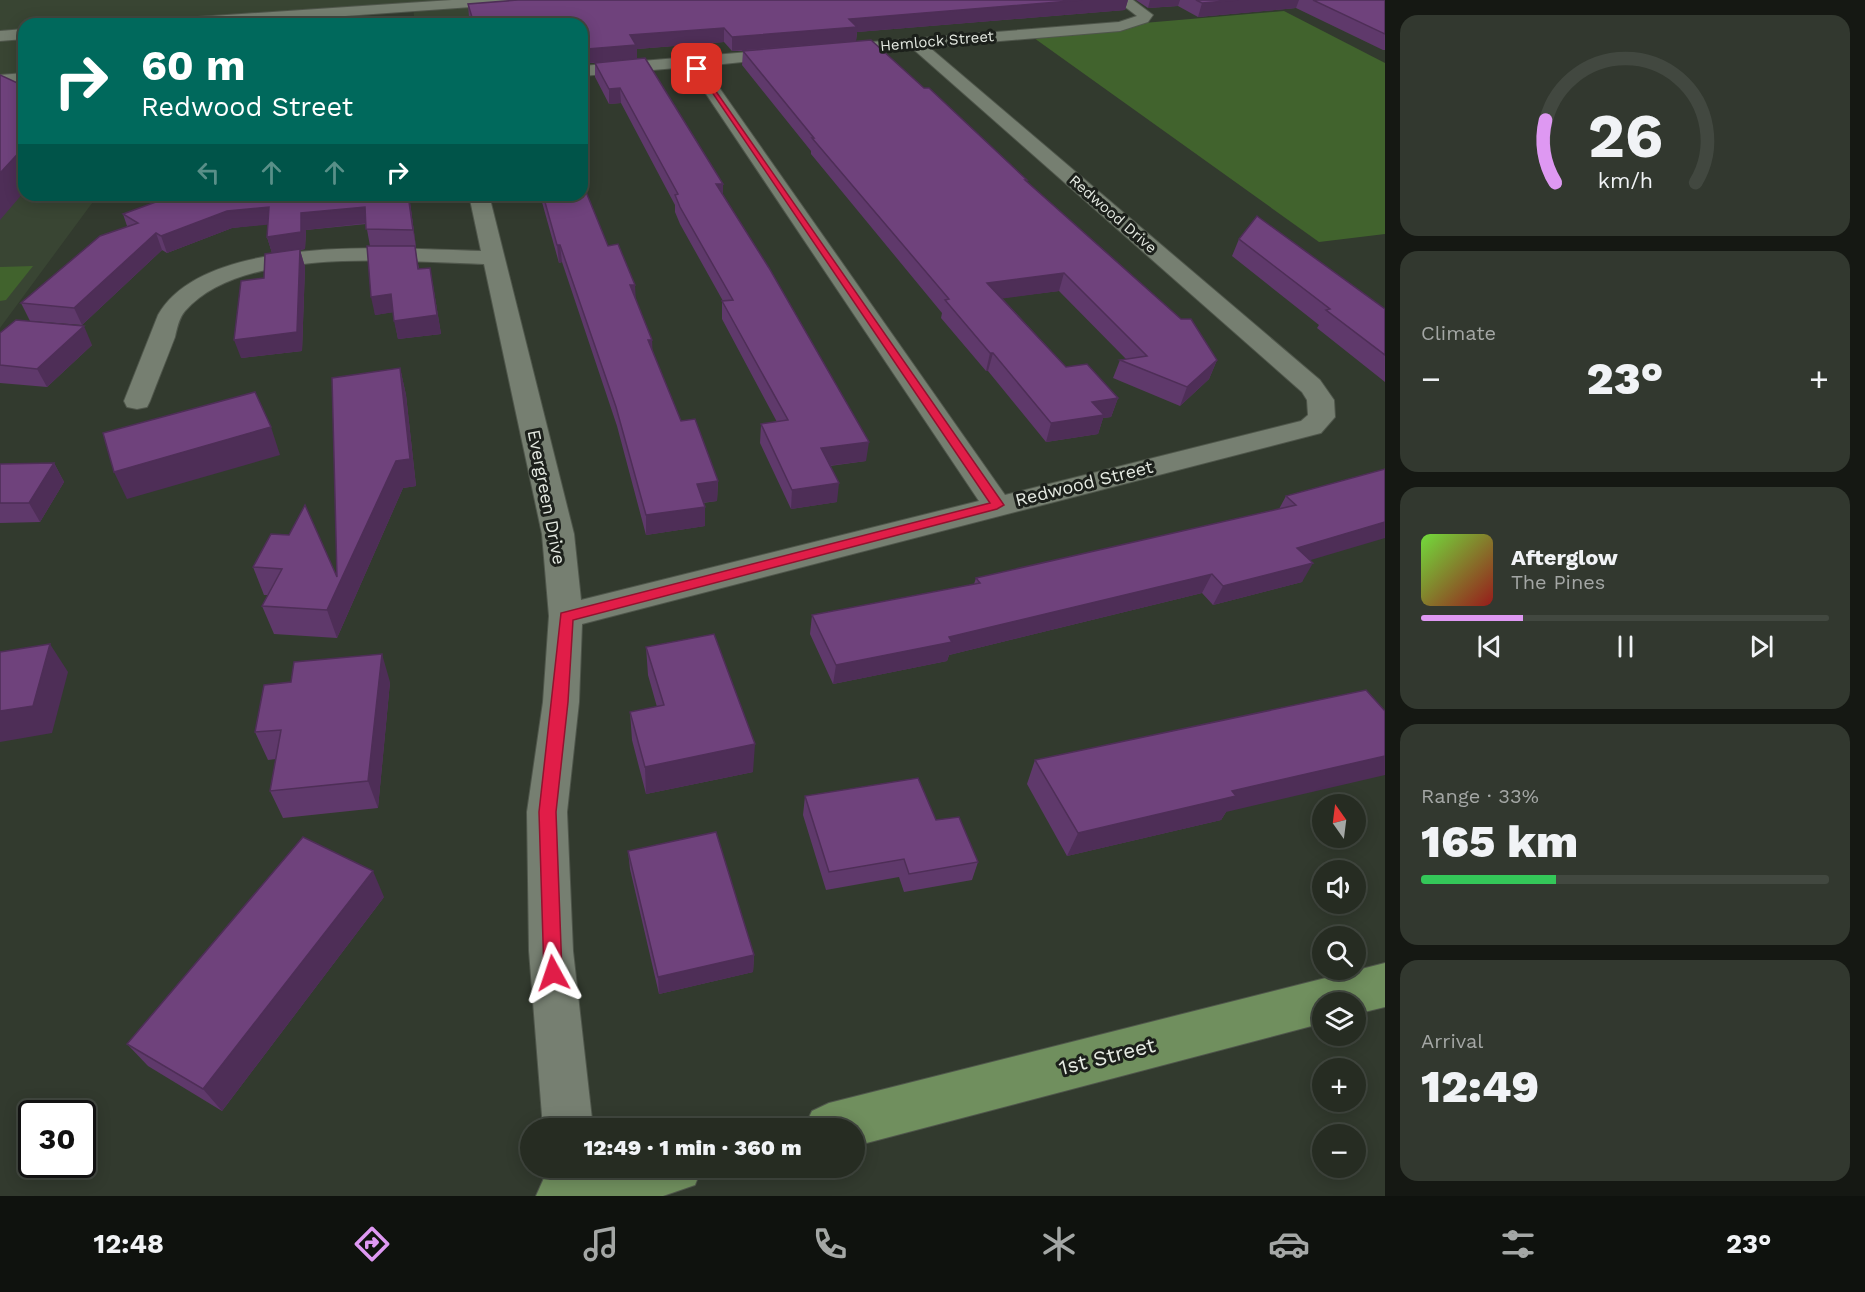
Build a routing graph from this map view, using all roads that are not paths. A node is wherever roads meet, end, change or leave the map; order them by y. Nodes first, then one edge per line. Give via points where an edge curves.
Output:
1 (515, 0) edge
2 (1123, 0) edge
3 (256, 18) edge
4 (18, 34) edge
5 (0, 36) edge
6 (915, 43) junction
7 (692, 61) junction
8 (588, 70) edge
9 (18, 78) edge
10 (0, 80) edge
11 (480, 201) edge
12 (493, 258) junction
13 (1311, 386) joint
14 (137, 401) dead end
15 (997, 505) junction
16 (566, 616) junction
17 (1385, 985) edge
18 (567, 1118) edge
19 (865, 1119) edge
20 (612, 1178) edge
21 (570, 1185) edge

1 - 3 street
2 - 6 street, Hemlock Street via 1146,15 1120,26
4 - 5 street
6 - 7 street, Hemlock Street
6 - 13 street, Redwood Drive
7 - 8 street, Hemlock Street
7 - 15 street
9 - 10 street
11 - 12 street, Evergreen Drive
12 - 14 street via 303,256 228,273 186,294 172,310
12 - 16 street, Evergreen Drive via 558,534
13 - 15 street, Redwood Street via 1323,404 1322,417 1311,427
15 - 16 street, Redwood Street
16 - 18 street, Evergreen Drive via 561,702 547,812 551,951
17 - 19 main road, 1st Street
20 - 21 main road

